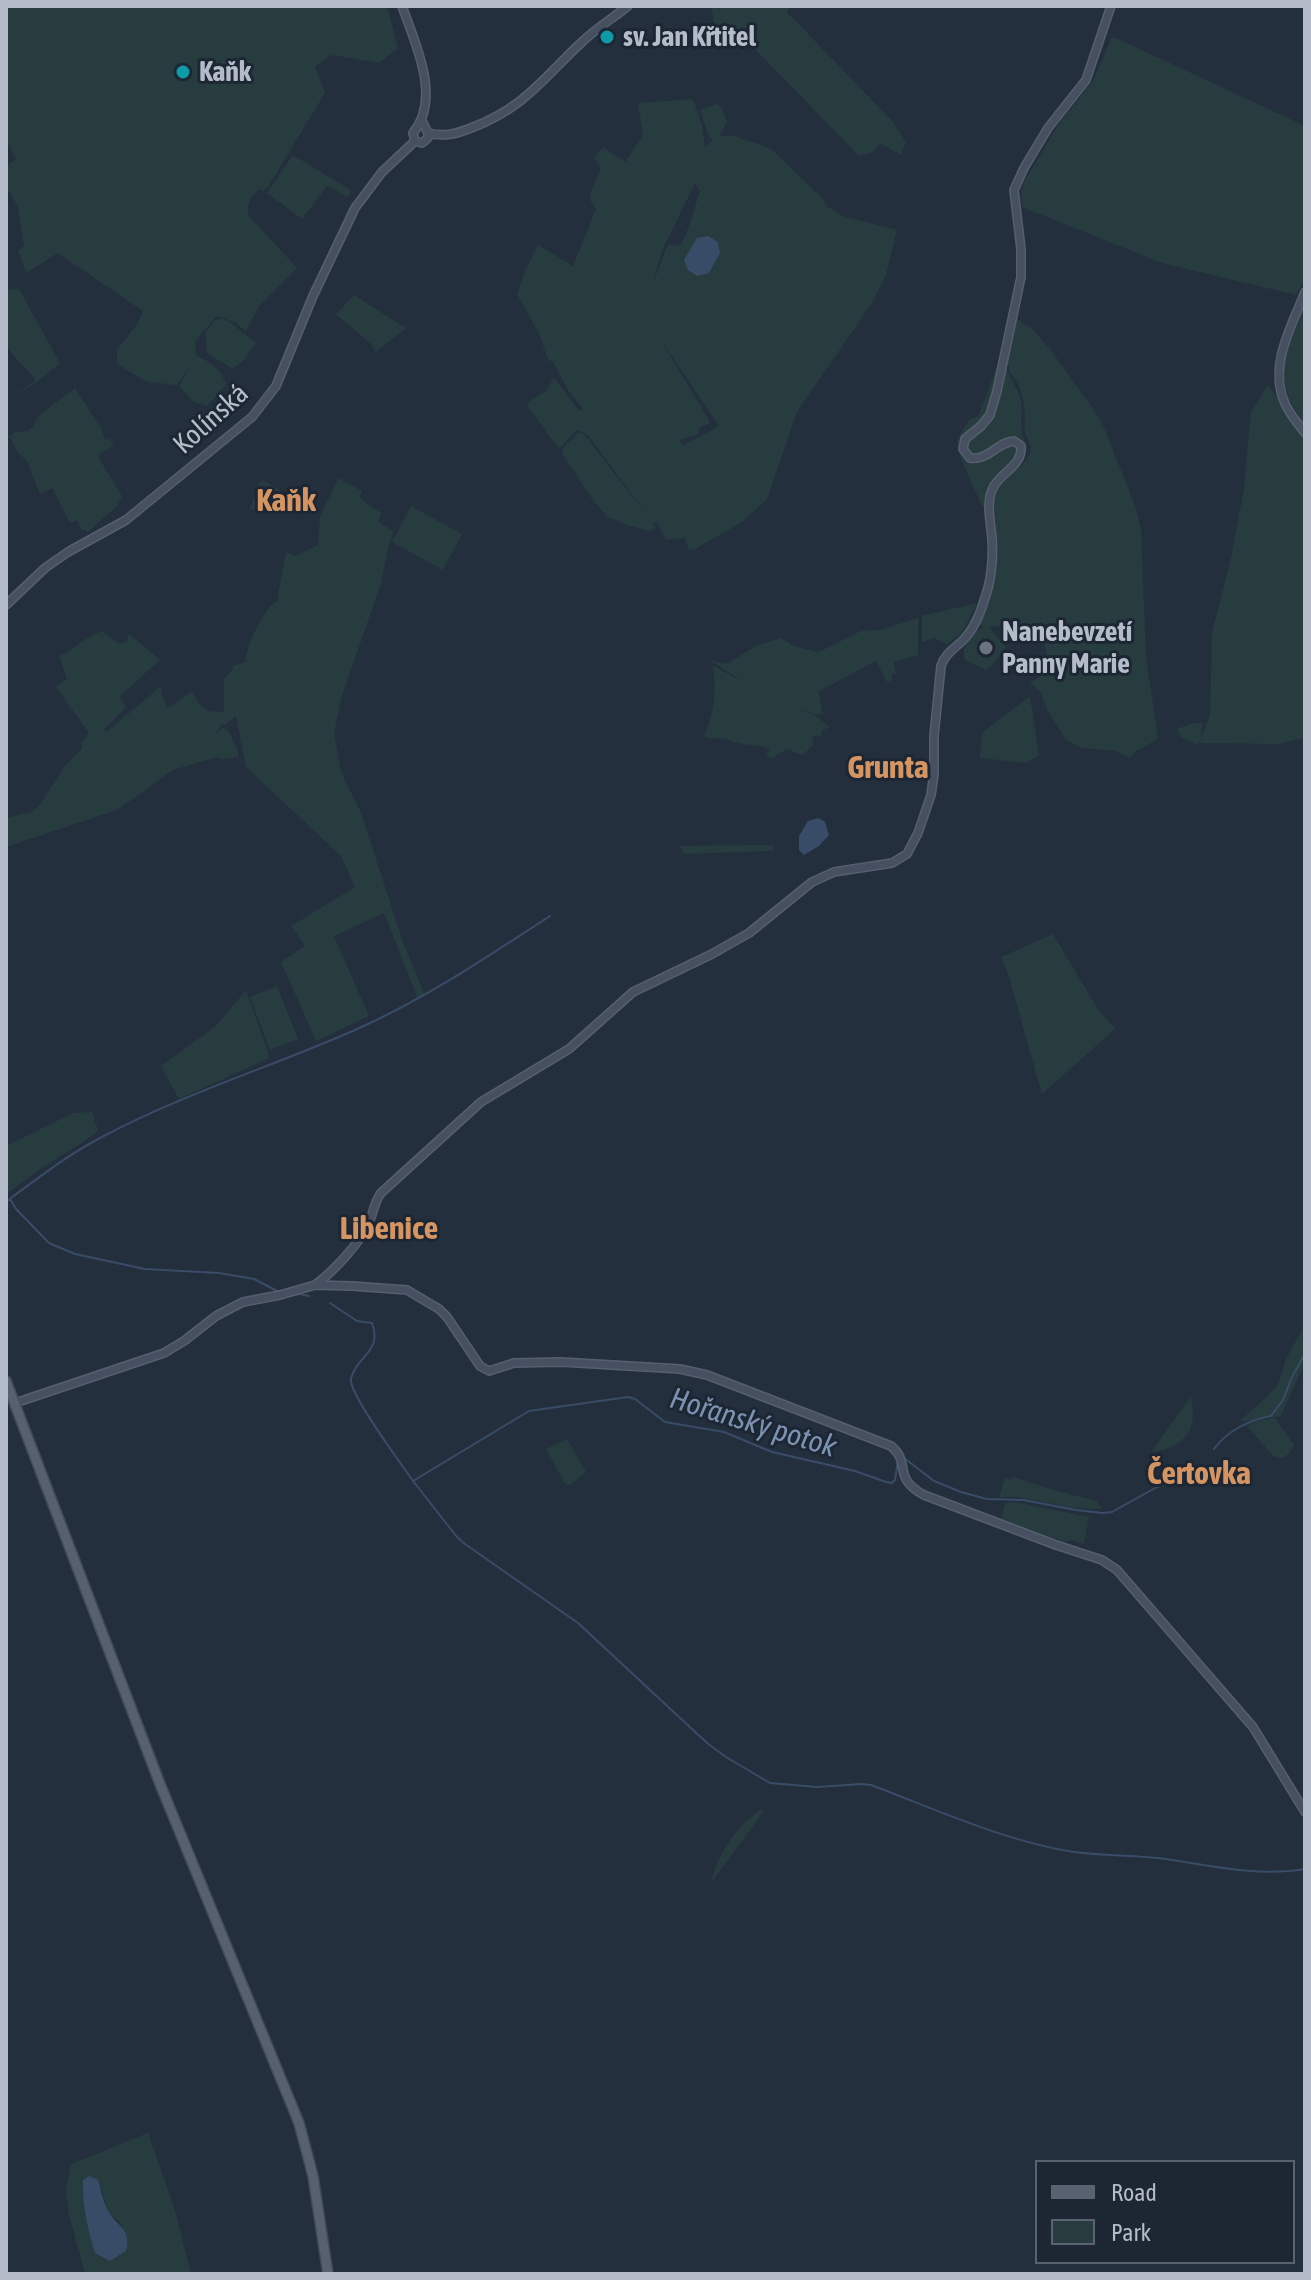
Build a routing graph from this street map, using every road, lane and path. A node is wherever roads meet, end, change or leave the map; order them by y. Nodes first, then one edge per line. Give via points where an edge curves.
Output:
1 (402, 6) edge
2 (1111, 6) edge
3 (625, 8) edge
4 (426, 130) junction
5 (415, 141) junction
6 (1305, 292) edge
7 (1305, 433) edge
8 (6, 605) edge
9 (315, 1285) junction
10 (6, 1381) edge
11 (15, 1403) junction
12 (1305, 1812) edge
13 (328, 2274) edge

1 - 4 street via 423,69
2 - 9 street via 1086,80 1048,128 1014,190 1020,284 990,415 965,439 963,449 977,459 1014,441 1022,455 998,480 990,498 993,560 981,610 941,666 931,795 913,845 892,863 834,872 812,882 749,933 633,992 569,1049 481,1102 381,1193 365,1232
3 - 4 street via 533,93 492,120 446,136
4 - 5 street via 422,143
4 - 5 street via 412,135
5 - 8 street, Kolínská via 355,208 276,386 252,417 126,520 60,556
6 - 7 street via 1287,336 1279,384 1284,403
9 - 11 street via 229,1308 164,1353
9 - 12 street via 407,1290 444,1313 487,1371 520,1362 687,1370 883,1442 901,1458 905,1480 914,1490 1117,1570 1253,1727
10 - 11 main road
11 - 13 main road via 160,1784 299,2123

